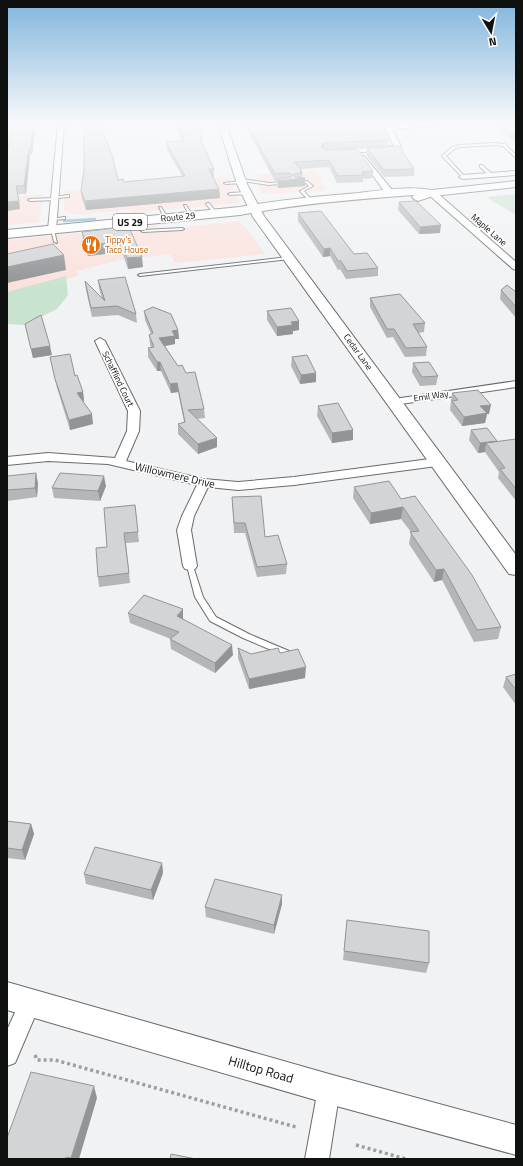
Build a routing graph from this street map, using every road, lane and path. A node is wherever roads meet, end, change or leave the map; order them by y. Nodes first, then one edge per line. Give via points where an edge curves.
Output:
1 (57, 178) edge
2 (379, 178) edge
3 (495, 178) edge
4 (242, 181) junction
5 (226, 183) dead end
6 (290, 183) edge
7 (296, 183) edge
8 (516, 184) edge
9 (502, 185) junction
10 (247, 193) junction
11 (390, 193) junction
12 (432, 193) junction
13 (230, 194) dead end
14 (68, 196) dead end
15 (55, 198) junction
16 (30, 200) dead end
17 (310, 201) junction
18 (253, 209) junction
19 (64, 218) dead end
20 (139, 221) junction
21 (53, 224) junction
22 (182, 229) dead end
23 (7, 234) edge
24 (56, 242) dead end
25 (288, 258) junction
26 (516, 267) edge
27 (140, 275) dead end
28 (100, 341) dead end
29 (516, 384) edge
30 (394, 402) junction
31 (7, 461) edge
32 (119, 462) junction
33 (438, 462) junction
34 (204, 483) junction
35 (190, 566) joint
36 (516, 569) edge
37 (286, 653) edge
38 (19, 999) edge
39 (7, 1055) edge
40 (35, 1055) dead end
41 (329, 1089) junction
42 (296, 1127) dead end
43 (516, 1140) edge
44 (356, 1145) dead end
45 (317, 1159) edge
46 (406, 1159) edge

1 - 15 street
2 - 11 street
3 - 9 street
4 - 5 lane
4 - 6 lane
4 - 10 main road, Cedar Lane
7 - 17 lane via 309,183 311,186 302,191
8 - 9 main road, Route 29 / US 29
9 - 12 main road, Route 29 / US 29
10 - 13 lane
10 - 18 main road, Cedar Lane
11 - 12 main road, Route 29 / US 29
11 - 17 main road, Route 29 / US 29
12 - 18 main road, Route 29 / US 29 via 290,209
12 - 26 street, Maple Lane
14 - 15 lane
15 - 16 lane
15 - 21 street
17 - 18 main road, Route 29 / US 29
18 - 20 main road, Route 29 / US 29 via 212,208 163,213
18 - 25 main road, Cedar Lane
19 - 21 lane
20 - 21 main road, Route 29 / US 29 via 87,229
20 - 22 lane via 143,231
21 - 23 main road, Route 29 / US 29
21 - 24 lane
25 - 27 lane
25 - 30 main road, Cedar Lane
28 - 32 street, Schafflind Court via 136,418 135,427
29 - 30 street, Emil Way
30 - 33 main road, Cedar Lane
31 - 32 street, Willowmere Drive via 77,457
32 - 34 street, Willowmere Drive
33 - 34 street, Willowmere Drive via 255,486
33 - 36 main road, Cedar Lane
34 - 35 street via 184,530
35 - 37 lane via 199,596 213,619
38 - 39 street
38 - 41 street, Hilltop Road
40 - 42 path via 37,1060 55,1060
41 - 43 street, Hilltop Road
41 - 45 street
44 - 46 path

